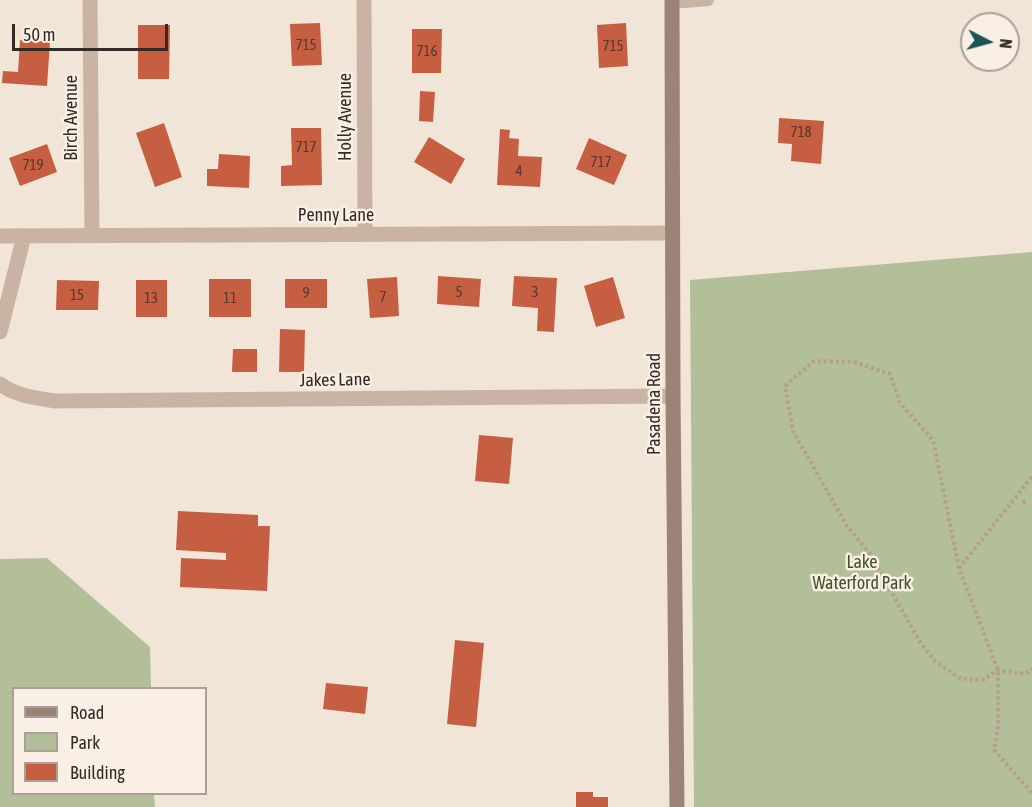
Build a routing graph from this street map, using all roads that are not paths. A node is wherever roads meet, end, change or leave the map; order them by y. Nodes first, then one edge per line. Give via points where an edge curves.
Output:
1 (90, 0) edge
2 (364, 0) edge
3 (708, 0) edge
4 (672, 1) edge
5 (672, 233) junction
6 (365, 234) junction
7 (0, 236) edge
8 (24, 236) junction
9 (92, 236) junction
10 (0, 332) edge
11 (0, 384) edge
12 (673, 396) junction
13 (677, 807) edge

1 - 9 street, Birch Avenue
2 - 6 street, Holly Avenue
3 - 4 lane
4 - 5 main road, Pasadena Road
5 - 6 street, Penny Lane
5 - 12 main road, Pasadena Road
6 - 9 street, Penny Lane
7 - 8 street, Penny Lane
8 - 9 street, Penny Lane
8 - 10 street
11 - 12 street, Jakes Lane via 8,391 55,401
12 - 13 main road, Pasadena Road

